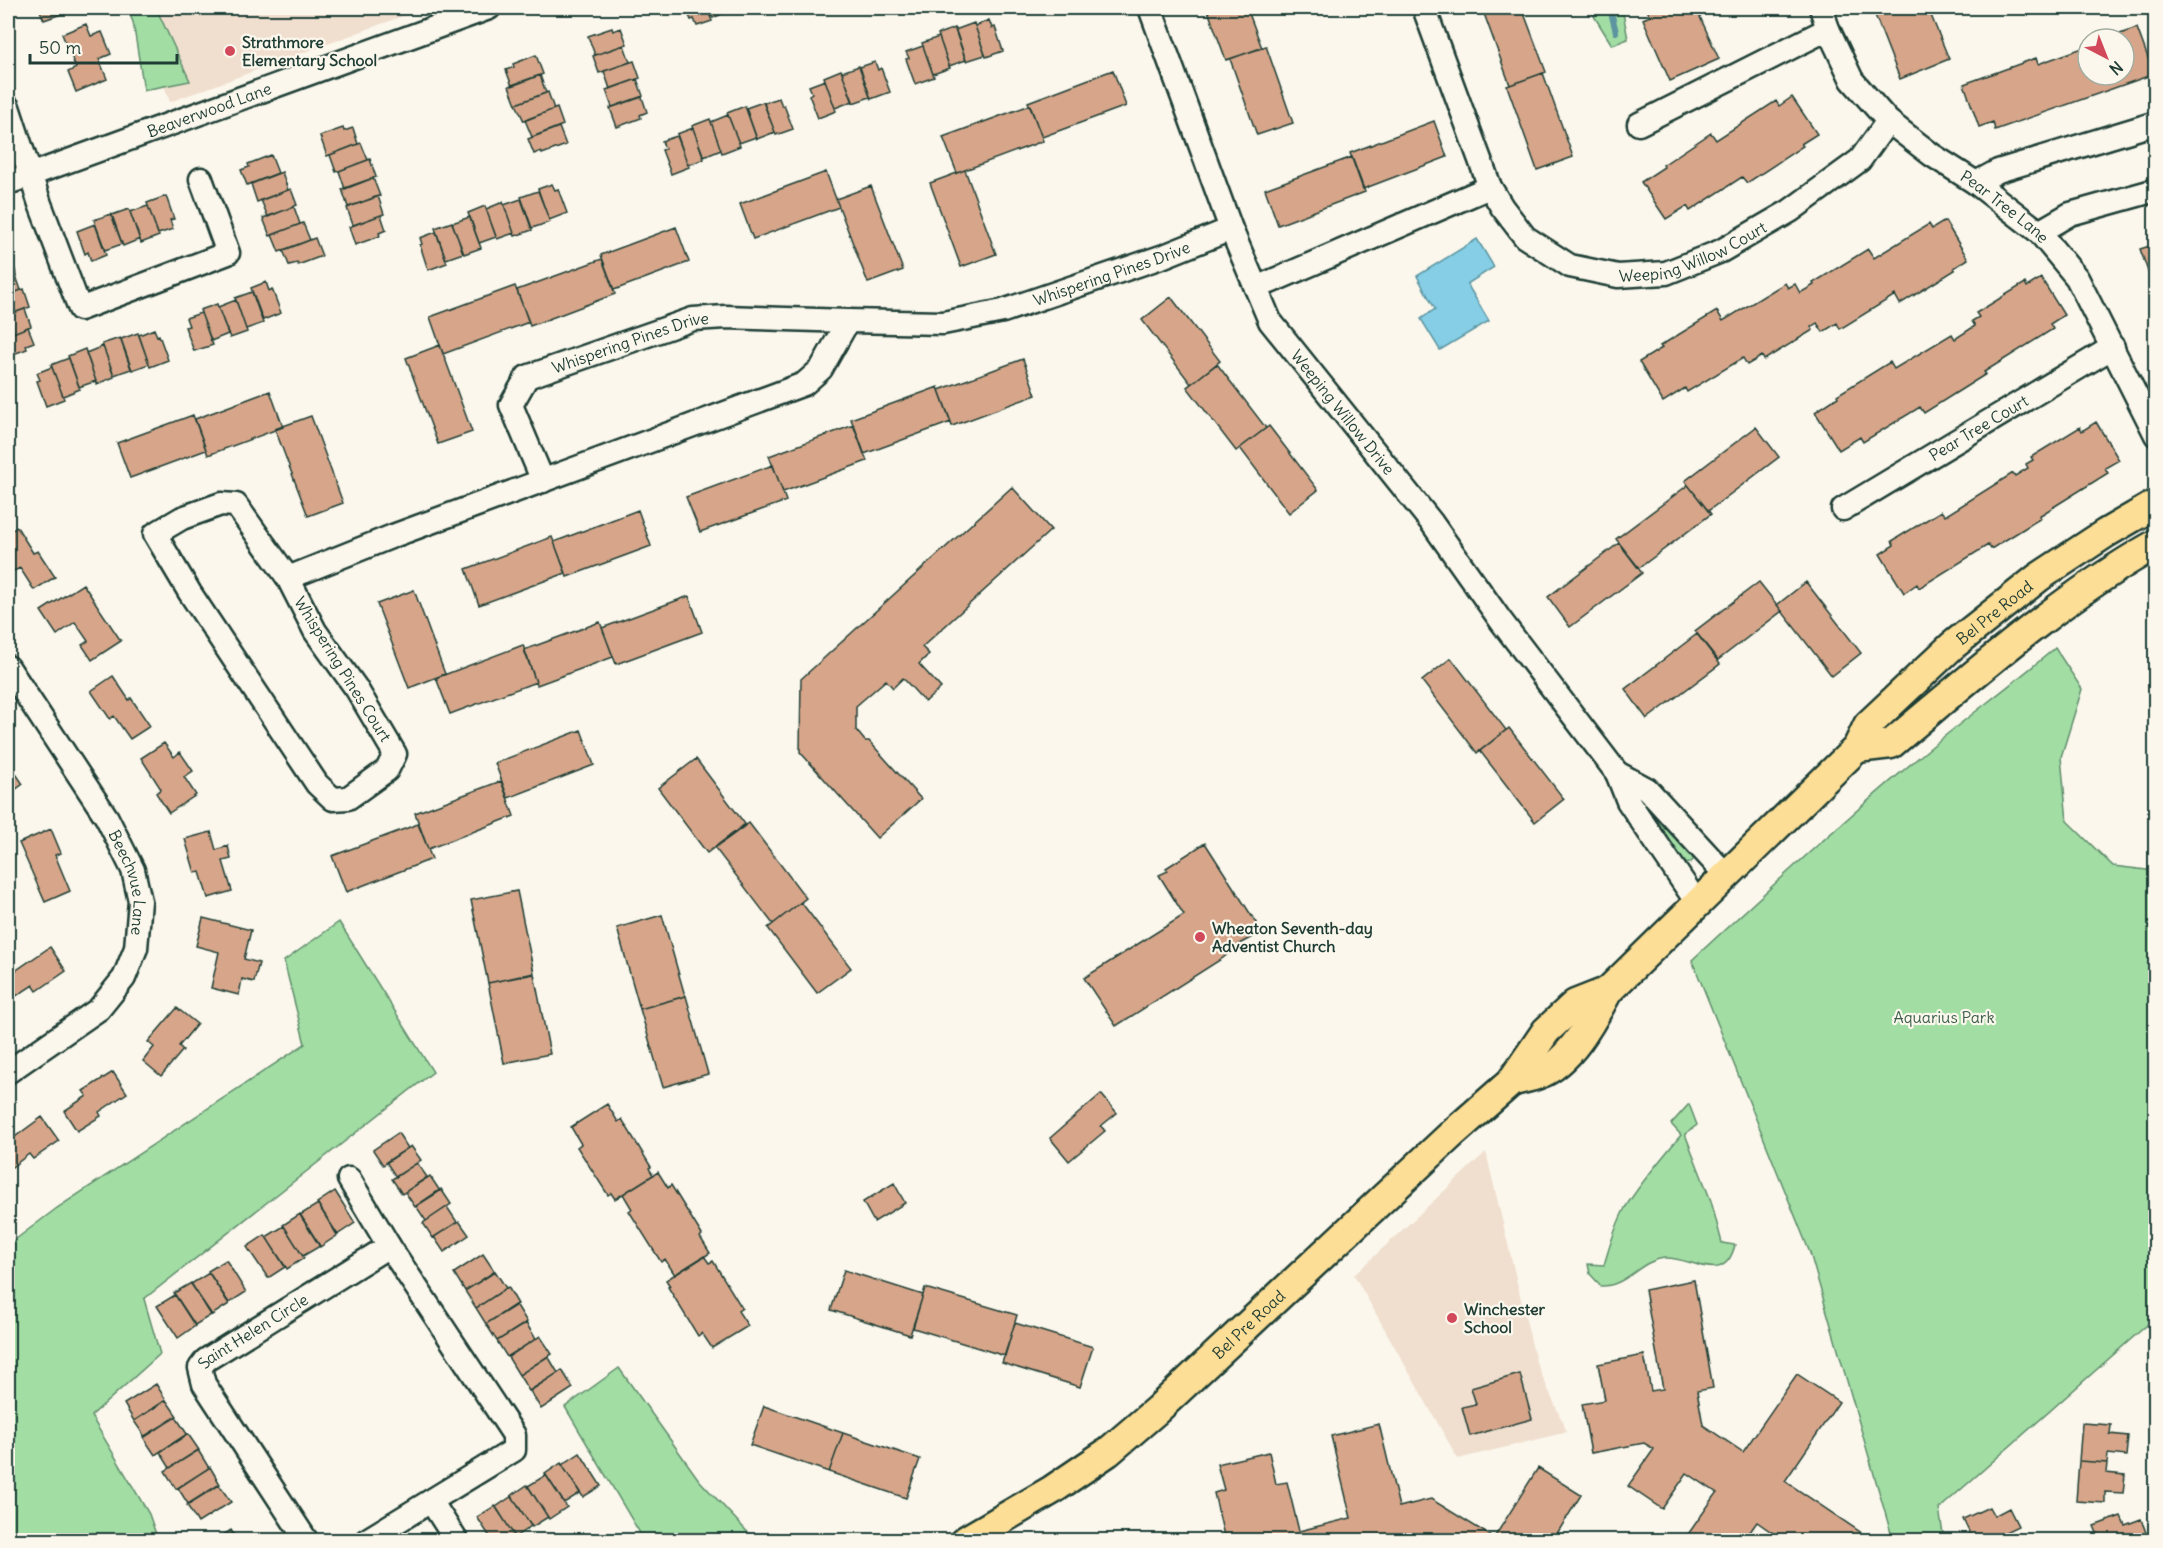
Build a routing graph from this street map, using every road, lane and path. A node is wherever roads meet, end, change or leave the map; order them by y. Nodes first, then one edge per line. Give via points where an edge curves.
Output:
1 (489, 8) edge
2 (1150, 8) edge
3 (1424, 8) edge
4 (1821, 8) edge
5 (1828, 29) junction
6 (8, 107) edge
7 (1888, 121) junction
8 (2156, 123) edge
9 (1639, 124) dead end
10 (32, 174) junction
11 (201, 179) dead end
12 (8, 183) edge
13 (1976, 183) junction
14 (1490, 187) junction
15 (2156, 190) edge
16 (1231, 229) junction
17 (2039, 232) junction
18 (1256, 288) junction
19 (848, 321) junction
20 (2112, 347) junction
21 (2156, 435) edge
22 (543, 481) junction
23 (2156, 504) edge
24 (1843, 510) dead end
25 (2156, 544) edge
26 (288, 578) junction
27 (8, 667) edge
28 (1857, 748) junction
29 (1617, 773) junction
30 (1726, 875) junction
31 (1698, 904) junction
32 (8, 1072) edge
33 (349, 1179) dead end
34 (389, 1246) junction
35 (432, 1501) junction
36 (981, 1537) edge
37 (306, 1540) edge
38 (367, 1540) edge
39 (456, 1540) edge

1 - 10 street, Beaverwood Lane
2 - 16 street, Weeping Willow Drive
3 - 14 street, Weeping Willow Court
4 - 5 street, Pear Tree Lane
5 - 7 street, Pear Tree Lane via 1852,80
5 - 9 street
6 - 10 street
7 - 13 street, Pear Tree Lane
7 - 14 street, Weeping Willow Court via 1860,160 1790,211 1720,251 1666,273 1618,276 1570,266 1525,237
8 - 13 street via 1998,171
10 - 11 street via 80,309 228,253
10 - 12 street, Beaverwood Lane
13 - 17 street, Pear Tree Lane
14 - 18 street
15 - 17 street via 2070,214
16 - 18 street, Weeping Willow Drive
16 - 19 street, Whispering Pines Drive via 1164,256 1003,310 943,323
17 - 20 street, Pear Tree Lane via 2077,278
18 - 29 street, Weeping Willow Drive via 1270,321 1432,523
19 - 22 street via 821,369 804,384
19 - 22 street, Whispering Pines Drive via 693,319 526,377 512,405
20 - 21 street, Pear Tree Lane
20 - 24 street, Pear Tree Court
22 - 26 street
23 - 28 main road, Bel Pre Road via 2039,577 1952,646 1868,725
25 - 28 main road via 2060,605 1891,744
26 - 26 street, Whispering Pines Court via 315,631 356,687 395,754 387,770 348,798 333,800 317,784 155,534 182,518 221,504 236,505
27 - 32 street, Beechvue Lane via 107,818 133,870 140,901 136,948 124,978 99,1009
28 - 30 main road, Bel Pre Road
29 - 30 street, Weeping Willow Drive via 1647,789
29 - 31 street, Weeping Willow Drive via 1628,801
30 - 31 main road, Bel Pre Road
31 - 36 main road, Bel Pre Road via 1608,991 1566,1055 1541,1074 1511,1082 1157,1410 1099,1458
33 - 34 street
34 - 35 street via 514,1435 514,1450
34 - 37 street, Saint Helen Circle via 206,1360 200,1368 204,1384
35 - 38 street
35 - 39 street

